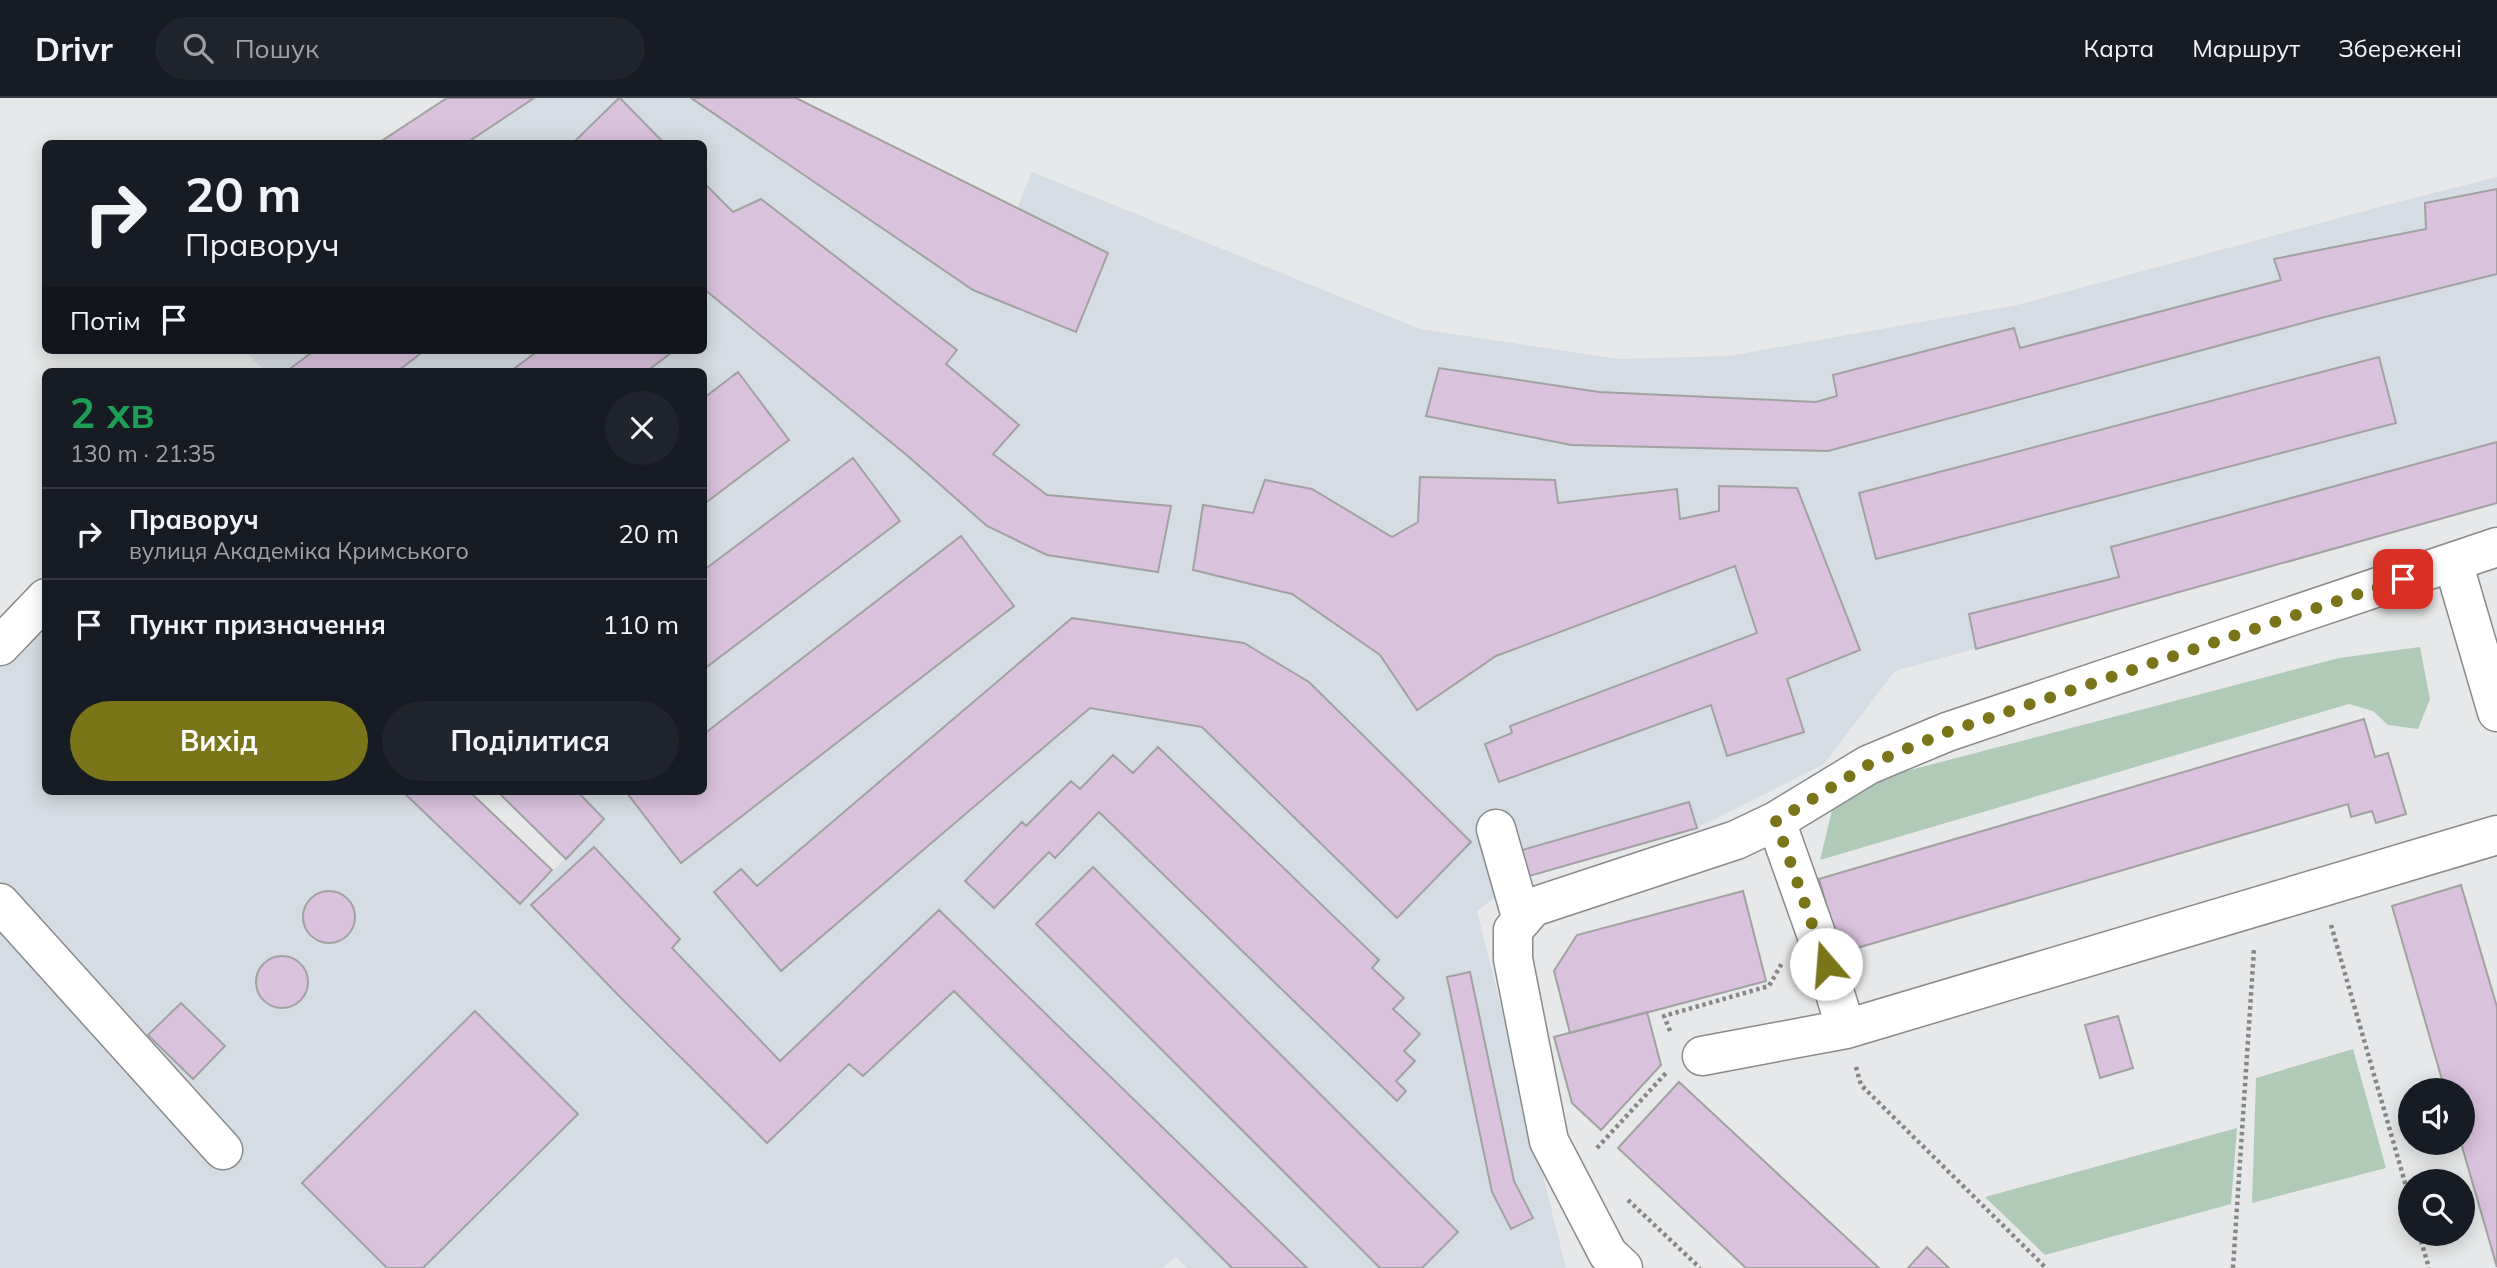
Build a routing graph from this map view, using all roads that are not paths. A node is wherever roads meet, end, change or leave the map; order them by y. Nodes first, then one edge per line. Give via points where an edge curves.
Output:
1 (2497, 547) edge
2 (2453, 562) junction
3 (42, 602) edge
4 (0, 646) edge
5 (2497, 712) edge
6 (1776, 821) junction
7 (1496, 830) dead end
8 (2497, 835) edge
9 (0, 903) edge
10 (1522, 920) junction
11 (1846, 1029) junction
12 (1688, 1048) road end
13 (223, 1150) dead end
14 (1623, 1268) edge

1 - 2 street
2 - 5 street
2 - 6 street via 1947,732 1868,765
3 - 4 street
6 - 10 street via 1736,841 1533,907
6 - 11 street
7 - 10 street
8 - 11 street
9 - 13 street
10 - 14 street via 1513,930 1513,959 1549,1141 1608,1254
11 - 12 street

